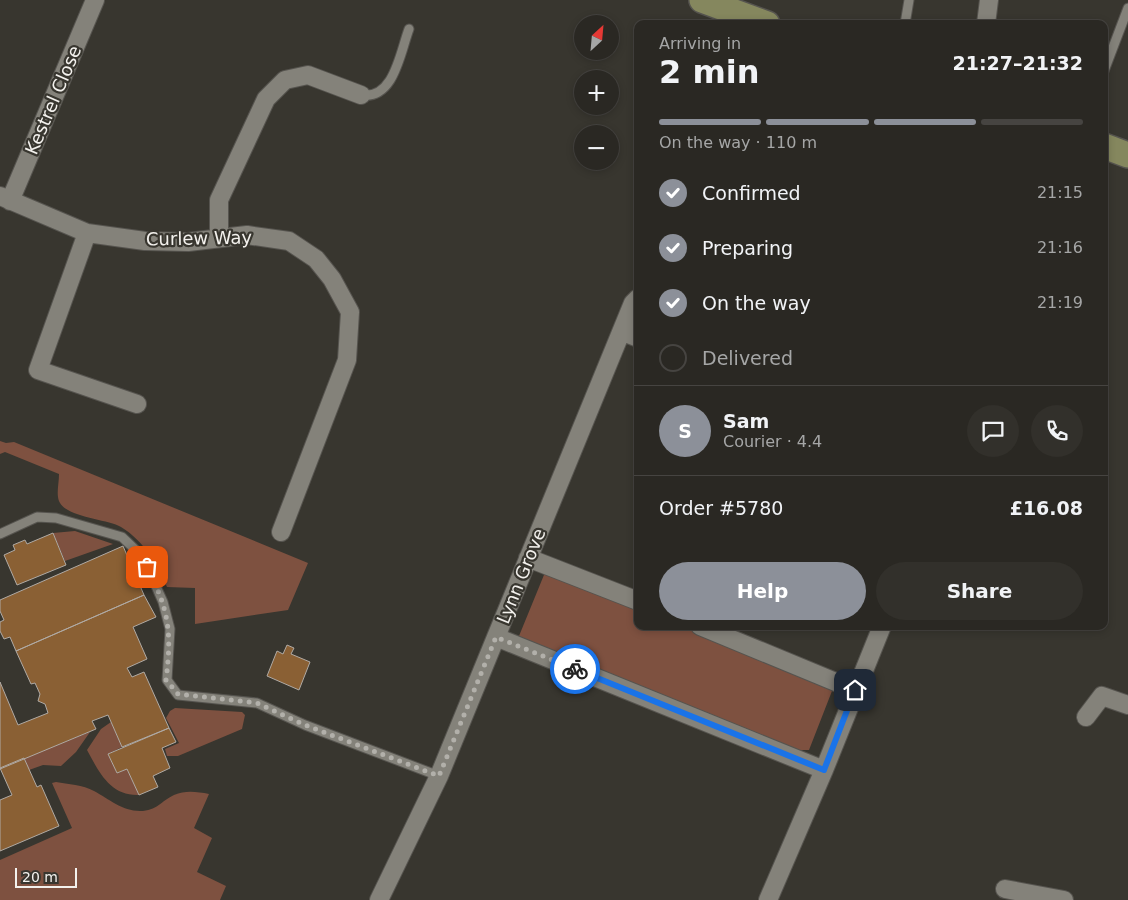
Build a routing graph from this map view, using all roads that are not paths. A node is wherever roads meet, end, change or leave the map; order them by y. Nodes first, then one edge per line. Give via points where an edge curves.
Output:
1 (95, 0) edge
2 (702, 0) edge
3 (909, 0) edge
4 (989, 0) edge
5 (1128, 8) edge
6 (756, 20) edge
7 (906, 20) edge
8 (986, 20) edge
9 (409, 29) dead end
10 (1108, 60) edge
11 (361, 95) joint
12 (1108, 148) edge
13 (1128, 155) edge
14 (5, 198) edge
15 (86, 233) junction
16 (219, 237) junction
17 (634, 302) edge
18 (630, 335) edge
19 (137, 404) dead end
20 (281, 532) dead end
21 (0, 534) edge
22 (528, 558) junction
23 (634, 599) edge
24 (710, 630) edge
25 (880, 630) edge
26 (496, 637) junction
27 (855, 690) junction
28 (1128, 705) edge
29 (1086, 717) dead end
30 (824, 770) junction
31 (439, 776) junction
32 (1005, 889) dead end
33 (379, 900) edge
34 (768, 900) edge
35 (1064, 900) edge

1 - 14 street, Kestrel Close
2 - 6 street
3 - 7 lane
4 - 8 street
5 - 10 lane
9 - 11 lane via 388,85 376,94
11 - 16 street via 308,75 285,80 266,99 219,200
12 - 13 street
14 - 15 street, Curlew Way
15 - 16 street, Curlew Way via 188,242
15 - 19 street via 38,370
16 - 20 street, Curlew Way via 248,235 289,241 316,259 350,312 347,360
17 - 18 street, Lynn Grove
18 - 22 street, Lynn Grove
21 - 31 lane via 37,517 56,518 122,537 143,558 163,602 170,629 166,680 178,694 257,703 305,725
22 - 23 street
22 - 26 street, Lynn Grove
24 - 27 street
25 - 27 street
26 - 30 street
26 - 31 street, Lynn Grove
27 - 30 street
28 - 29 street via 1102,696
30 - 34 street
31 - 33 street, Lynn Grove
32 - 35 street

